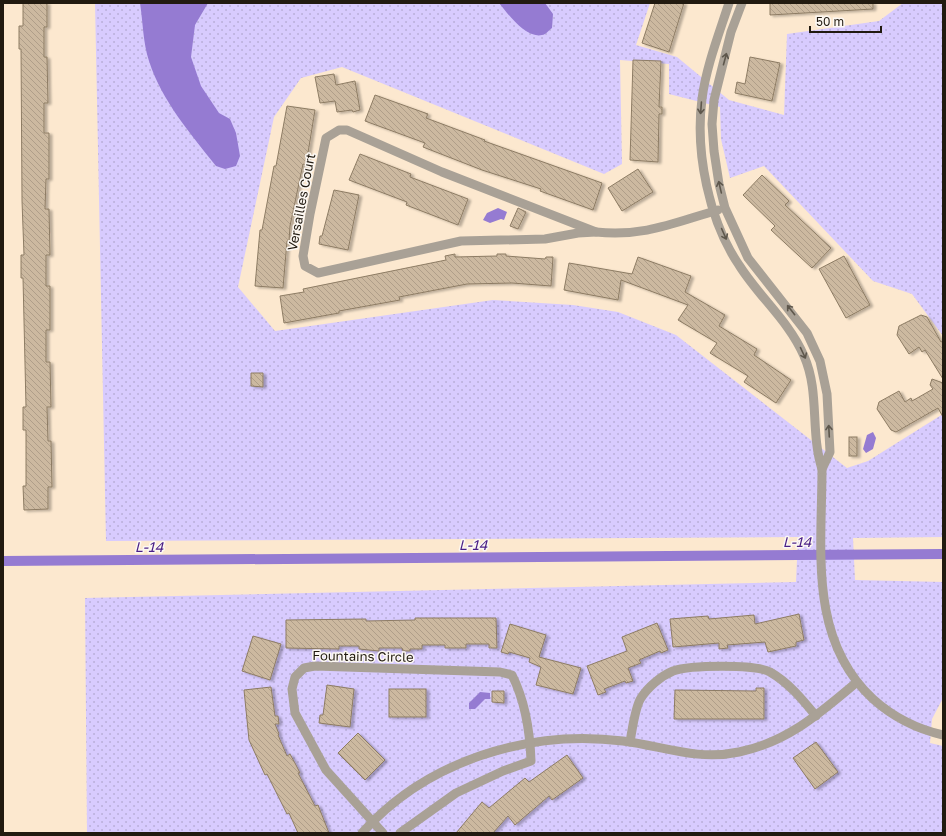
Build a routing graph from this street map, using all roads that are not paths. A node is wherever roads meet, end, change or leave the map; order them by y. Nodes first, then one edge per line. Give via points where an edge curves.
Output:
1 (729, 3) edge
2 (742, 3) edge
3 (703, 91) junction
4 (716, 93) junction
5 (725, 208) junction
6 (713, 211) junction
7 (596, 232) junction
8 (771, 288) junction
9 (761, 296) junction
10 (822, 469) junction
11 (857, 682) junction
12 (816, 716) junction
13 (943, 735) edge
14 (630, 742) junction
15 (530, 743) junction
16 (372, 823) junction
17 (362, 833) edge
18 (383, 833) edge
19 (400, 833) edge

1 - 3 street
4 -> 2 street via 731,32
3 - 4 street
3 -> 6 street via 701,152
5 -> 4 street via 714,151 712,124
5 - 6 street, Versailles Court
5 - 8 street via 748,258
6 - 7 street, Versailles Court via 658,229 617,234
6 -> 9 street via 738,264
7 - 7 street, Versailles Court via 442,172 347,130 339,130 326,138 303,256 305,266 318,273 461,241 545,239
8 - 9 street
10 -> 8 street via 830,452 827,394 820,361 807,332
9 -> 10 street via 796,339 808,365 814,396 817,453
10 - 11 street via 824,602 831,635
11 - 12 street
11 - 13 street via 880,705 897,717
12 - 14 street via 776,741 734,753 690,754
12 - 14 street via 794,690 768,672 736,667 700,666 673,671 654,684 640,699
14 - 15 street via 585,738
15 - 16 street via 502,749 456,765 406,794
15 - 16 street, Fountains Circle via 520,690 512,675 500,672 315,666 304,668 295,677 292,689 295,713 326,770
15 - 19 street via 531,761 456,793
16 - 17 street
16 - 18 street

